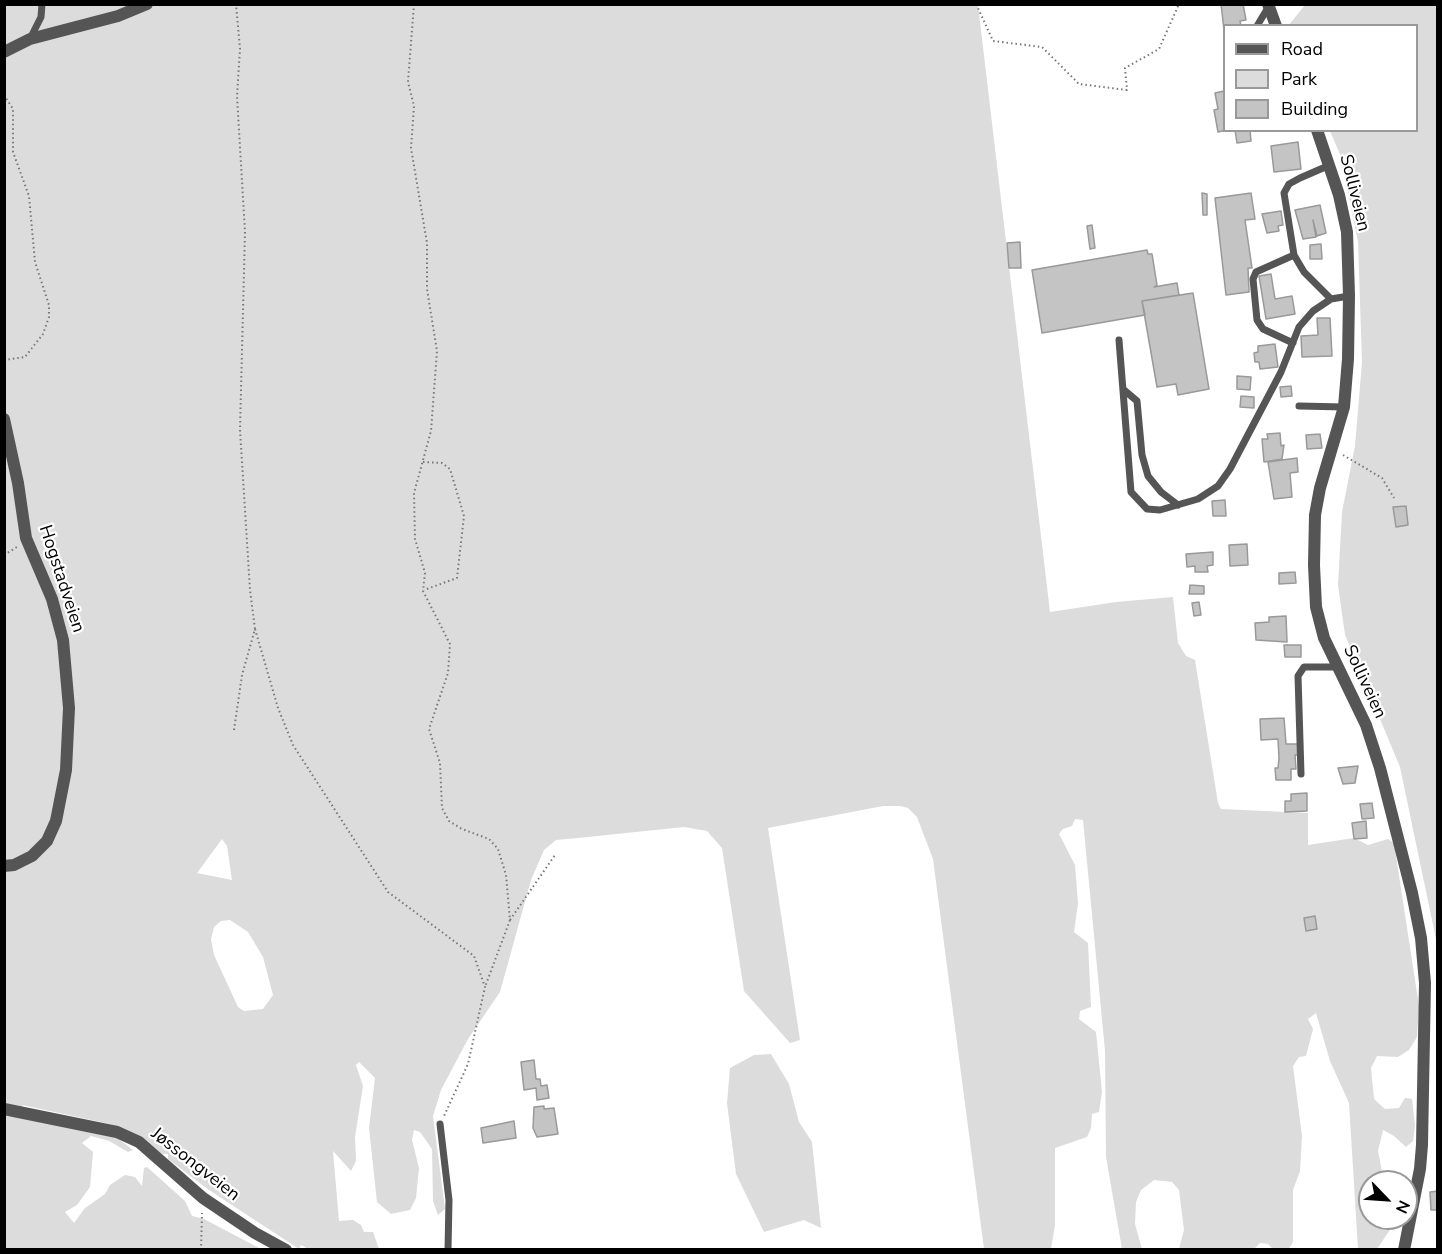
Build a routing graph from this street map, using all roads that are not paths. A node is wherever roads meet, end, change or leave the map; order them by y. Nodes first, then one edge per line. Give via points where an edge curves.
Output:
1 (42, 4) edge
2 (147, 4) edge
3 (1268, 5) edge
4 (1258, 24) edge
5 (1275, 24) edge
6 (30, 39) junction
7 (4, 52) edge
8 (1318, 132) edge
9 (1330, 165) junction
10 (1294, 255) junction
11 (1349, 296) junction
12 (1330, 299) junction
13 (1119, 340) dead end
14 (1293, 343) junction
15 (1124, 390) junction
16 (1299, 406) dead end
17 (1344, 407) junction
18 (4, 419) edge
19 (1178, 505) junction
20 (1337, 667) junction
21 (1301, 774) dead end
22 (4, 866) edge
23 (4, 1109) edge
24 (440, 1124) road end
25 (286, 1250) edge
26 (448, 1250) edge
27 (1404, 1250) edge

1 - 6 lane via 41,17
2 - 6 street via 118,16
3 - 4 lane
3 - 5 street
6 - 7 street
8 - 9 street, Solliveien
9 - 10 lane via 1289,184 1284,194
9 - 11 street, Solliveien via 1347,232
10 - 12 lane via 1304,272
10 - 14 lane via 1256,272 1252,279 1257,320 1263,329
11 - 12 lane
11 - 17 street, Solliveien
12 - 14 lane via 1299,327
13 - 15 lane
14 - 19 lane via 1218,486 1198,499
15 - 19 lane via 1137,401 1148,476
15 - 19 lane via 1131,492 1147,509
16 - 17 lane
17 - 20 street, Solliveien via 1315,515 1316,607
18 - 22 street, Hogstadveien via 26,538 52,599 63,639 69,718 65,780 56,821 33,856
20 - 21 lane via 1300,670 1297,684
20 - 27 street, Solliveien via 1366,725 1380,768 1421,938 1425,983 1422,1145
23 - 25 street, Jøssongveien via 117,1131 139,1142 203,1198
24 - 26 lane via 449,1191

